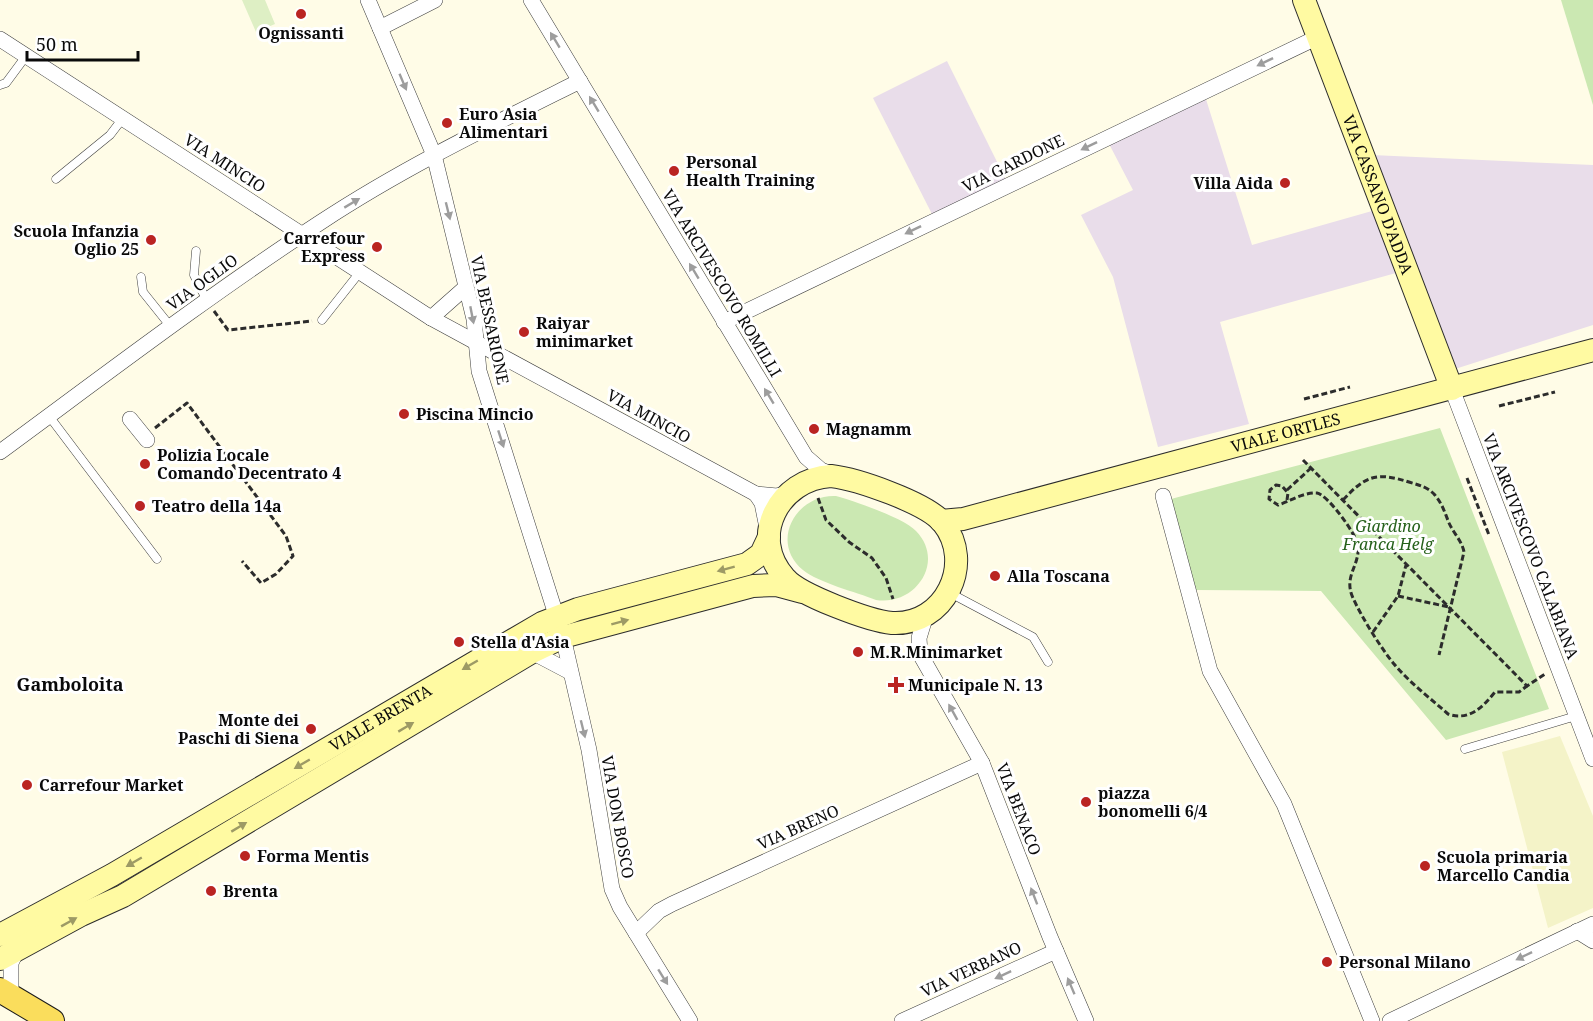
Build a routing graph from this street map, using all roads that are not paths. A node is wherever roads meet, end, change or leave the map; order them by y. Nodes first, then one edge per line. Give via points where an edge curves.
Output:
1 (368, 0) edge
2 (435, 0) edge
3 (531, 0) edge
4 (1304, 0) edge
5 (380, 28) junction
6 (1318, 37) junction
7 (0, 39) edge
8 (26, 56) junction
9 (580, 81) junction
10 (0, 85) edge
11 (123, 118) junction
12 (434, 155) junction
13 (56, 179) dead end
14 (302, 234) junction
15 (196, 251) dead end
16 (360, 272) junction
17 (141, 277) dead end
18 (466, 287) junction
19 (207, 301) junction
20 (431, 318) junction
21 (322, 320) road end
22 (724, 322) junction
23 (171, 327) junction
24 (476, 342) junction
25 (1593, 351) edge
26 (1452, 389) junction
27 (49, 416) junction
28 (130, 419) dead end
29 (146, 439) road end
30 (0, 452) edge
31 (841, 477) junction
32 (756, 494) junction
33 (788, 494) junction
34 (1163, 496) dead end
35 (977, 515) junction
36 (941, 521) junction
37 (769, 537) junction
38 (955, 547) junction
39 (157, 559) dead end
40 (802, 592) junction
41 (949, 592) junction
42 (926, 615) junction
43 (560, 626) junction
44 (532, 652) junction
45 (1048, 662) dead end
46 (570, 672) junction
47 (1576, 716) junction
48 (1465, 749) dead end
49 (1593, 759) edge
50 (982, 763) junction
51 (1593, 924) edge
52 (1577, 931) junction
53 (636, 933) junction
54 (0, 935) edge
55 (1593, 941) edge
56 (1056, 951) junction
57 (9, 955) edge
58 (6, 993) edge
59 (52, 1021) edge
60 (690, 1021) edge
61 (902, 1021) edge
62 (1086, 1021) edge
63 (1372, 1021) edge
64 (1390, 1021) edge

1 - 5 street, VIA BESSARIONE
2 - 5 street
9 -> 3 street, VIA ARCIVESCOVO ROMILLI
4 - 6 street, VIA CASSANO D'ADDA
5 -> 12 street, VIA BESSARIONE
6 -> 22 street, VIA GARDONE
6 - 26 street, VIA CASSANO D'ADDA
7 - 8 street, VIA MINCIO
8 - 10 lane via 6,83
8 - 11 street, VIA MINCIO
9 - 12 street, VIA OGLIO
22 -> 9 street, VIA ARCIVESCOVO ROMILLI
11 - 13 lane via 110,135
11 - 14 street, VIA MINCIO
14 -> 12 street, VIA OGLIO
12 -> 18 street, VIA BESSARIONE
14 - 16 street, VIA MINCIO
14 - 19 street, VIA OGLIO
15 - 19 lane via 194,276
16 - 20 street, VIA MINCIO
16 - 21 lane
17 - 23 lane via 143,292
18 - 20 street
18 -> 24 street, VIA BESSARIONE
19 - 23 street, VIA OGLIO
20 - 24 street, VIA MINCIO
31 -> 22 street, VIA ARCIVESCOVO ROMILLI via 806,458
23 - 27 street, VIA OGLIO
24 - 32 street, VIA MINCIO
24 -> 43 street, VIA BESSARIONE via 479,371
25 - 26 street, VIALE ORTLES
26 - 35 street, VIALE ORTLES
26 - 47 street, VIA ARCIVESCOVO CALABIANA
27 - 30 street, VIA OGLIO
27 - 39 lane
28 - 29 street
31 - 33 street via 810,479
31 - 36 street via 916,504
32 - 33 street, VIA MINCIO
32 - 37 street via 762,502
33 - 37 street via 773,517
34 - 63 street via 1210,671 1284,804
35 - 36 street, VIALE ORTLES
35 - 38 street via 962,528
36 - 38 street
37 - 40 street via 778,569
37 -> 43 street, VIALE BRENTA via 761,554 747,564
38 - 41 street via 956,572
40 - 42 street via 882,622 907,622
43 -> 40 street, VIALE BRENTA via 753,586 776,585
41 - 42 street
41 - 45 lane via 1033,637
50 -> 42 street, VIA BENACO via 920,654 919,638
43 - 44 street, VIALE BRENTA
43 - 46 street, VIA DON BOSCO
43 -> 54 street, VIALE BRENTA via 542,623 112,875
44 - 46 street
57 -> 44 street, VIALE BRENTA via 123,896
46 -> 53 street, VIA DON BOSCO via 589,750 612,889
47 - 48 lane
47 - 49 street, VIA ARCIVESCOVO CALABIANA
50 - 53 street, VIA BRENO via 659,910
56 -> 50 street, VIA BENACO
51 - 52 street
52 - 55 street
52 -> 64 street
53 -> 60 street, VIA DON BOSCO
56 -> 61 street, VIA VERBANO
62 -> 56 street, VIA BENACO
57 - 58 street, VIALE BRENTA
58 - 59 main road

